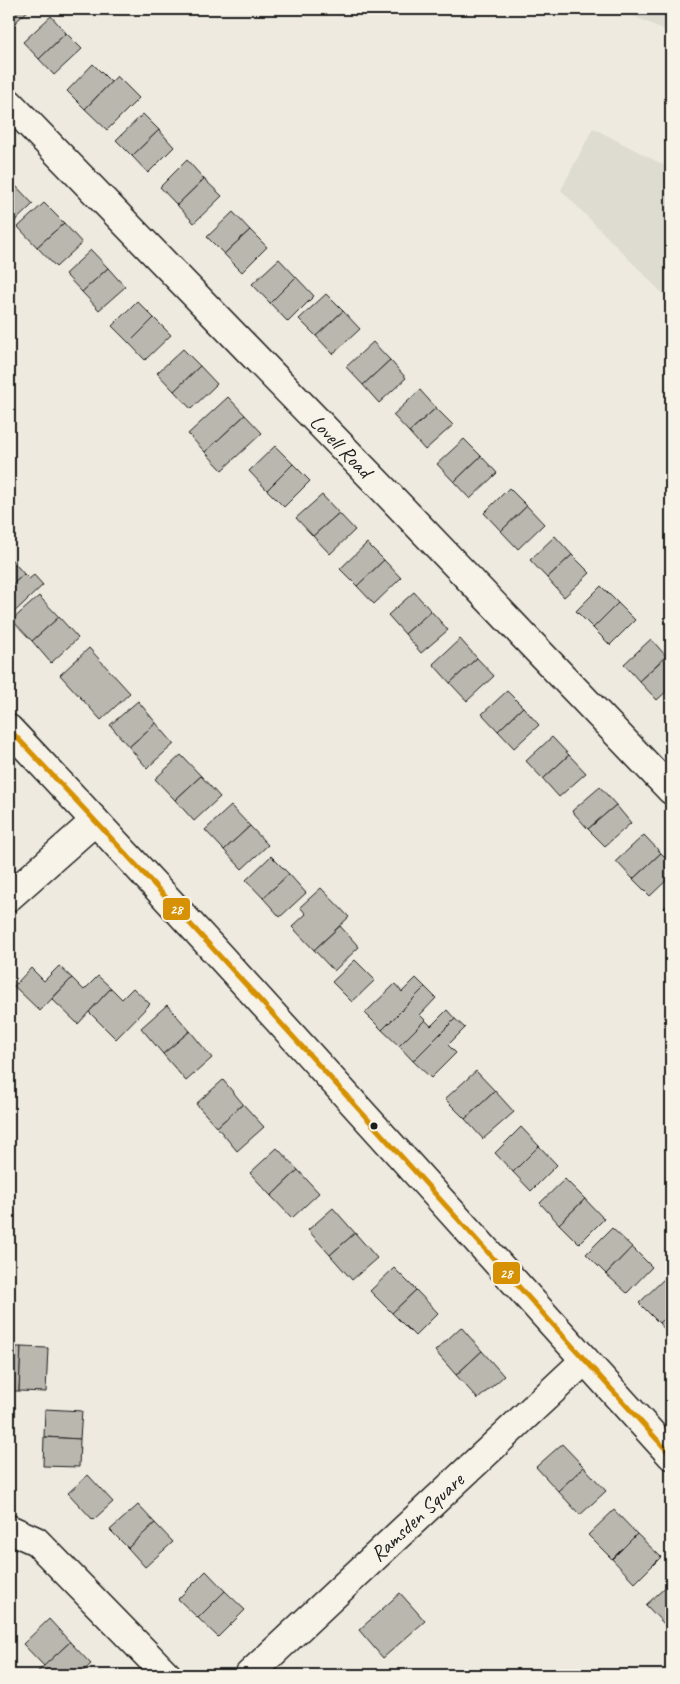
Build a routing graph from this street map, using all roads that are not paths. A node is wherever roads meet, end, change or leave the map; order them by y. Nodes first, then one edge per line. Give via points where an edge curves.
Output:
1 (9, 103) edge
2 (9, 729) edge
3 (671, 790) edge
4 (95, 820) junction
5 (9, 897) edge
6 (585, 1360) junction
7 (671, 1455) edge
8 (9, 1528) edge
9 (167, 1675) edge
10 (249, 1675) edge

1 - 3 street, Lovell Road
2 - 4 street
4 - 5 street
4 - 6 street
6 - 7 street
6 - 10 street, Ramsden Square
8 - 9 street via 36,1541

